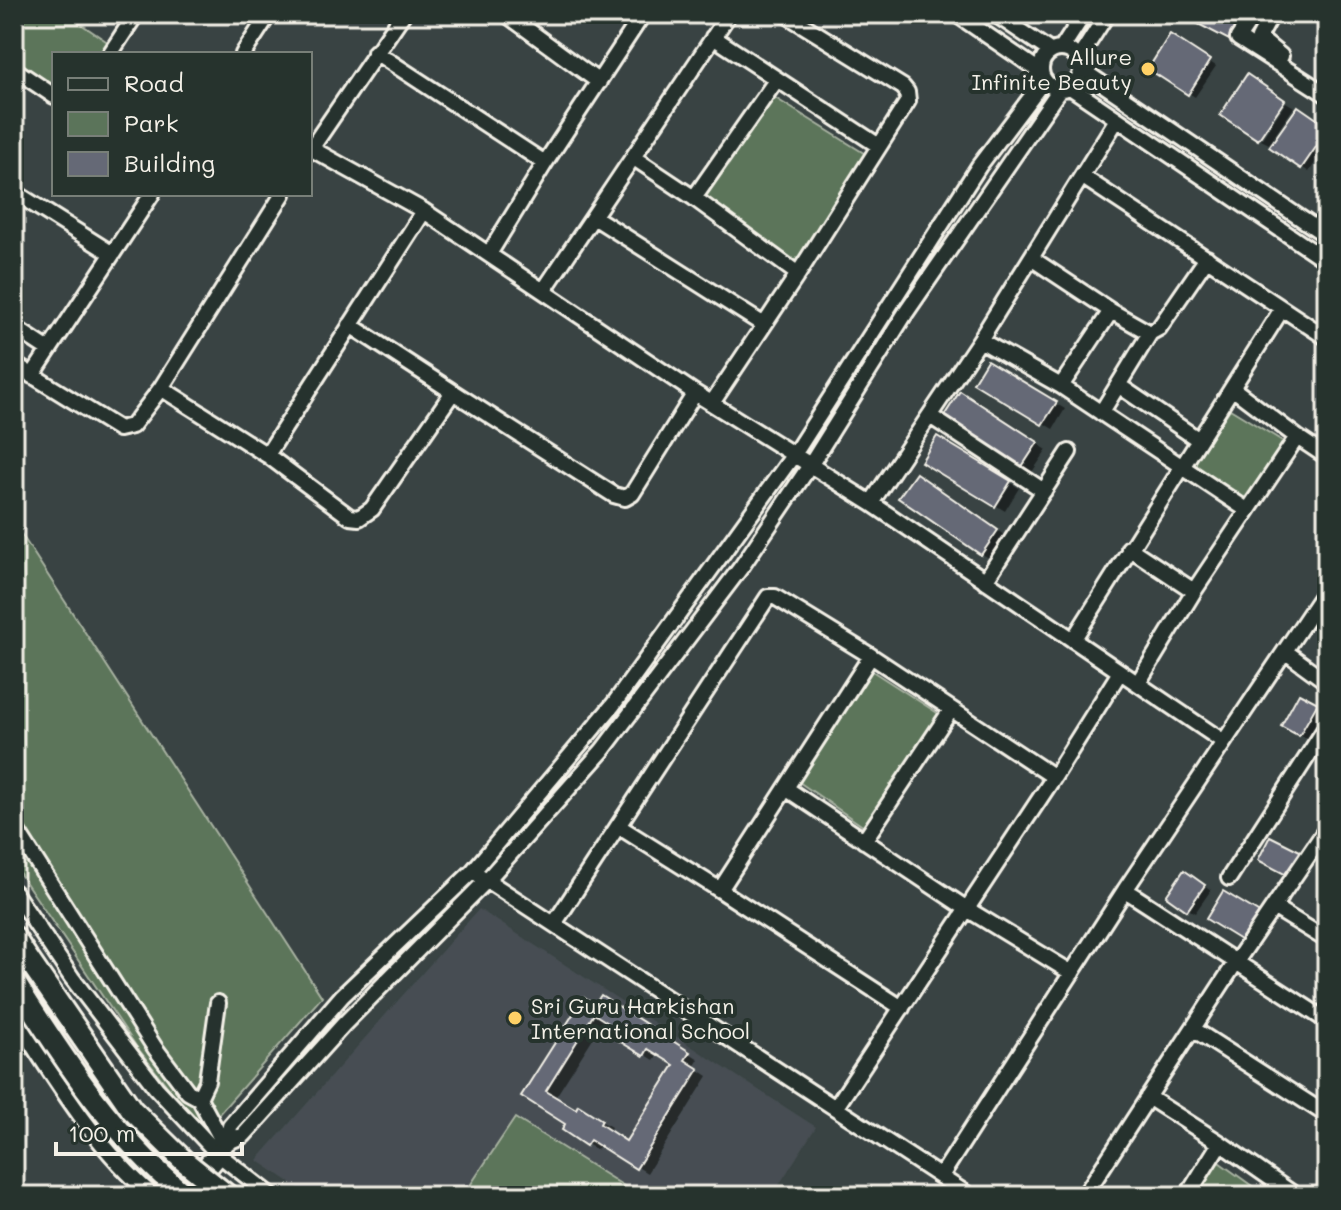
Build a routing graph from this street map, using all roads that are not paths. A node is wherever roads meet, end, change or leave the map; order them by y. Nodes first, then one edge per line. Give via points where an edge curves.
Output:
1 (136, 14) edge
2 (269, 14) edge
3 (403, 14) edge
4 (643, 14) edge
5 (729, 14) edge
6 (785, 14) edge
7 (956, 14) edge
8 (995, 14) edge
9 (1084, 14) edge
10 (1107, 14) edge
11 (1254, 14) edge
12 (1272, 14) edge
13 (515, 16) edge
14 (713, 37) junction
15 (1056, 50) junction
16 (111, 52) edge
17 (244, 52) edge
18 (375, 52) junction
19 (1080, 64) junction
20 (14, 69) edge
21 (1042, 76) junction
22 (777, 79) junction
23 (599, 82) junction
24 (1327, 85) edge
25 (1065, 88) junction
26 (52, 95) edge
27 (1327, 95) edge
28 (1116, 121) junction
29 (312, 146) edge
30 (879, 146) junction
31 (312, 150) edge
32 (634, 158) junction
33 (545, 163) junction
34 (1083, 177) junction
35 (14, 192) edge
36 (151, 196) edge
37 (282, 196) edge
38 (694, 198) junction
39 (424, 211) junction
40 (594, 217) junction
41 (1327, 236) edge
42 (111, 253) junction
43 (489, 254) junction
44 (1031, 258) junction
45 (1207, 258) junction
46 (1327, 261) edge
47 (798, 274) junction
48 (544, 290) junction
49 (1282, 309) junction
50 (1111, 311) junction
51 (350, 325) junction
52 (764, 325) junction
53 (14, 327) edge
54 (1150, 333) junction
55 (1327, 338) edge
56 (980, 340) junction
57 (49, 350) junction
58 (14, 364) edge
59 (32, 376) junction
60 (1118, 385) junction
61 (1061, 386) junction
62 (161, 388) junction
63 (1232, 388) junction
64 (453, 392) junction
65 (695, 393) junction
66 (712, 403) junction
67 (1101, 413) junction
68 (930, 416) junction
69 (1297, 437) junction
70 (1199, 440) junction
71 (1069, 452) dead end
72 (795, 453) junction
73 (267, 455) junction
74 (1327, 457) edge
75 (811, 464) junction
76 (1182, 467) junction
77 (1044, 491) junction
78 (871, 503) junction
79 (1247, 510) junction
80 (1129, 548) junction
81 (985, 581) junction
82 (1327, 588) edge
83 (1194, 591) junction
84 (1073, 640) junction
85 (1286, 652) junction
86 (871, 656) junction
87 (1120, 672) junction
88 (1327, 682) edge
89 (1138, 683) junction
90 (951, 710) junction
91 (1327, 726) edge
92 (1224, 742) junction
93 (1054, 777) junction
94 (787, 789) junction
95 (14, 826) edge
96 (618, 826) junction
97 (1327, 828) edge
98 (864, 841) junction
99 (473, 871) junction
100 (1229, 878) dead end
101 (487, 880) junction
102 (720, 890) junction
103 (1125, 890) junction
104 (14, 892) edge
105 (1275, 908) junction
106 (967, 909) junction
107 (554, 924) junction
108 (1327, 940) edge
109 (19, 945) edge
110 (1236, 962) junction
111 (1072, 973) junction
112 (14, 981) edge
113 (218, 1003) dead end
114 (902, 1008) junction
115 (14, 1016) edge
116 (1327, 1021) edge
117 (1193, 1029) junction
118 (1148, 1097) junction
119 (199, 1098) junction
120 (836, 1107) junction
121 (1327, 1115) edge
122 (1220, 1143) junction
123 (224, 1147) junction
124 (941, 1176) junction
125 (153, 1196) edge
126 (185, 1196) edge
127 (228, 1196) edge
128 (272, 1196) edge
129 (970, 1196) edge
130 (1084, 1196) edge
131 (1187, 1196) edge
132 (1296, 1196) edge

1 - 16 street
2 - 17 street
3 - 18 street
4 - 23 street
5 - 14 street
6 - 30 street via 907,92 908,101
7 - 21 street
8 - 15 street
9 - 15 street
10 - 19 street
11 - 27 street via 1238,38
12 - 24 street via 1259,38
13 - 23 street
14 - 22 street
14 - 32 street
15 - 19 street via 1073,52
15 - 21 street via 1041,64
18 - 29 street
18 - 33 street
19 - 25 street via 1078,81
19 - 41 street
20 - 26 street
21 - 25 street via 1049,86
21 - 72 street
22 - 30 street
22 - 38 street
23 - 33 street
25 - 28 street
25 - 75 street via 905,314
28 - 34 street
28 - 46 street
30 - 47 street
31 - 39 street
32 - 38 street
32 - 40 street
33 - 43 street
34 - 44 street
34 - 45 street
35 - 42 street
36 - 42 street
37 - 62 street
38 - 47 street
39 - 43 street
39 - 51 street
40 - 48 street
40 - 52 street
42 - 57 street
43 - 48 street
44 - 50 street
44 - 56 street
45 - 49 street
45 - 54 street via 1159,328
47 - 52 street
48 - 65 street
49 - 55 street
49 - 63 street
50 - 54 street
50 - 61 street
51 - 64 street
51 - 73 street
52 - 66 street
53 - 57 street
54 - 60 street
56 - 61 street
56 - 68 street
57 - 59 street
58 - 59 street
59 - 62 street via 119,429 132,426
60 - 67 street
60 - 70 street
61 - 67 street
62 - 73 street
63 - 69 street
63 - 70 street
64 - 65 street via 625,498
64 - 73 street via 372,509 359,518 346,514
65 - 66 street
66 - 72 street
67 - 76 street
68 - 77 street
68 - 78 street
69 - 74 street
69 - 79 street
70 - 76 street
71 - 77 street
72 - 75 street
72 - 99 street via 613,705
75 - 78 street
75 - 101 street via 742,566 602,751
76 - 79 street
76 - 80 street
77 - 81 street
78 - 81 street
79 - 83 street
80 - 83 street
80 - 84 street
81 - 84 street
82 - 85 street
83 - 89 street
84 - 87 street
85 - 88 street
85 - 92 street
86 - 90 street
86 - 94 street
86 - 96 street via 768,597
87 - 89 street
87 - 93 street
89 - 92 street
90 - 93 street
90 - 98 street
91 - 100 street
92 - 103 street
93 - 106 street
94 - 98 street
94 - 102 street
95 - 119 street via 155,1048 188,1092
96 - 102 street
96 - 107 street
97 - 105 street
98 - 106 street
99 - 101 street
99 - 123 street via 342,996 230,1126
101 - 107 street
101 - 123 street via 343,1025 244,1135
102 - 114 street
103 - 110 street
103 - 111 street
104 - 123 street via 156,1088
105 - 108 street
105 - 110 street
106 - 111 street
106 - 114 street
107 - 120 street
109 - 127 highway, bridge via 132,1110
110 - 116 street
110 - 117 street
111 - 124 street
112 - 126 highway, bridge via 94,1100 130,1145
113 - 119 street via 207,1081
114 - 120 street
115 - 125 street via 73,1105 131,1178
117 - 118 street
117 - 121 street
118 - 122 street
118 - 130 street
119 - 123 street
120 - 124 street
122 - 131 street
122 - 132 street
123 - 126 highway
123 - 128 street
124 - 129 street

